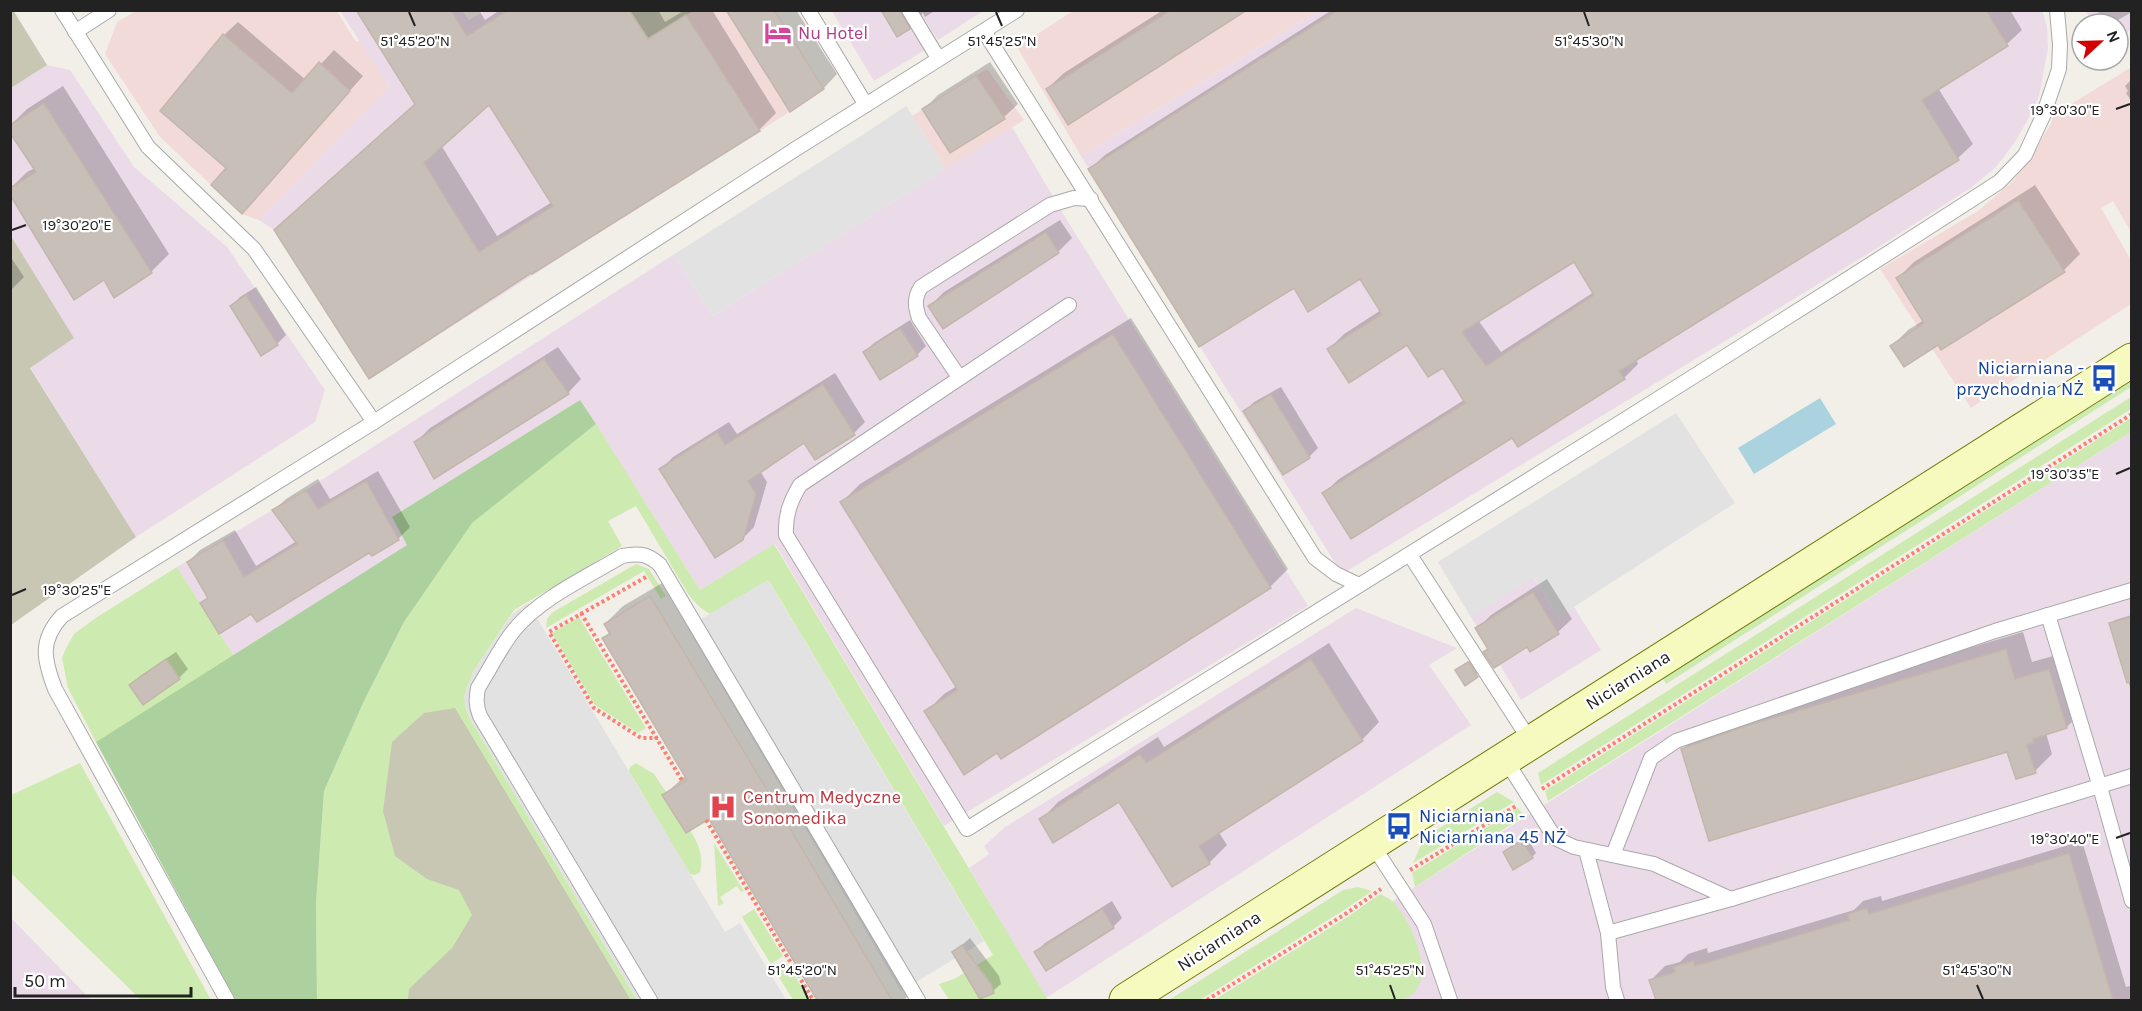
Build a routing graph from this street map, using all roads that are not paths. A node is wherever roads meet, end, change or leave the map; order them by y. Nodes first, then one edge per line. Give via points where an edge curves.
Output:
1 (62, 10) edge
2 (109, 10) edge
3 (808, 10) edge
4 (909, 10) edge
5 (1017, 10) edge
6 (2057, 10) edge
7 (984, 31) junction
8 (75, 32) junction
9 (938, 58) junction
10 (866, 105) junction
11 (1091, 200) junction
12 (1069, 305) dead end
13 (2132, 360) edge
14 (959, 378) junction
15 (374, 422) junction
16 (1410, 555) junction
17 (1359, 585) junction
18 (2132, 590) edge
19 (2048, 615) junction
20 (1518, 750) junction
21 (2132, 776) edge
22 (2100, 787) junction
23 (1372, 844) junction
24 (1586, 850) junction
25 (1613, 855) junction
26 (1731, 899) junction
27 (2132, 901) edge
28 (1608, 933) junction
29 (227, 1000) edge
30 (650, 1000) edge
31 (918, 1000) edge
32 (1126, 1000) edge
33 (1448, 1000) edge
34 (1617, 1000) edge

1 - 8 lane
2 - 8 lane
3 - 10 lane
4 - 9 lane
5 - 7 lane
6 - 16 lane via 2060,69 2025,155 1999,182
7 - 9 lane
7 - 11 lane
8 - 15 lane via 148,147 254,249
9 - 10 lane
10 - 15 lane
11 - 14 lane via 1074,198 1050,205 921,287 916,296 919,318
11 - 17 lane via 1315,558
12 - 14 lane
13 - 20 street, Niciarniana
14 - 17 lane via 800,485 790,502 786,535 968,830
15 - 29 lane via 62,616 51,628 45,646 55,689
16 - 17 lane
16 - 20 lane
18 - 19 lane
19 - 22 lane
19 - 25 lane via 1676,741 1651,758
20 - 23 street, Niciarniana
20 - 24 lane via 1555,838
21 - 22 lane
22 - 26 lane
22 - 27 lane
23 - 32 street, Niciarniana
23 - 33 lane via 1424,924
24 - 25 lane
24 - 28 lane
25 - 26 lane via 1654,864
26 - 28 lane
28 - 34 lane
30 - 31 lane via 480,716 476,698 484,678 524,619 622,556 637,553 650,556 660,565

